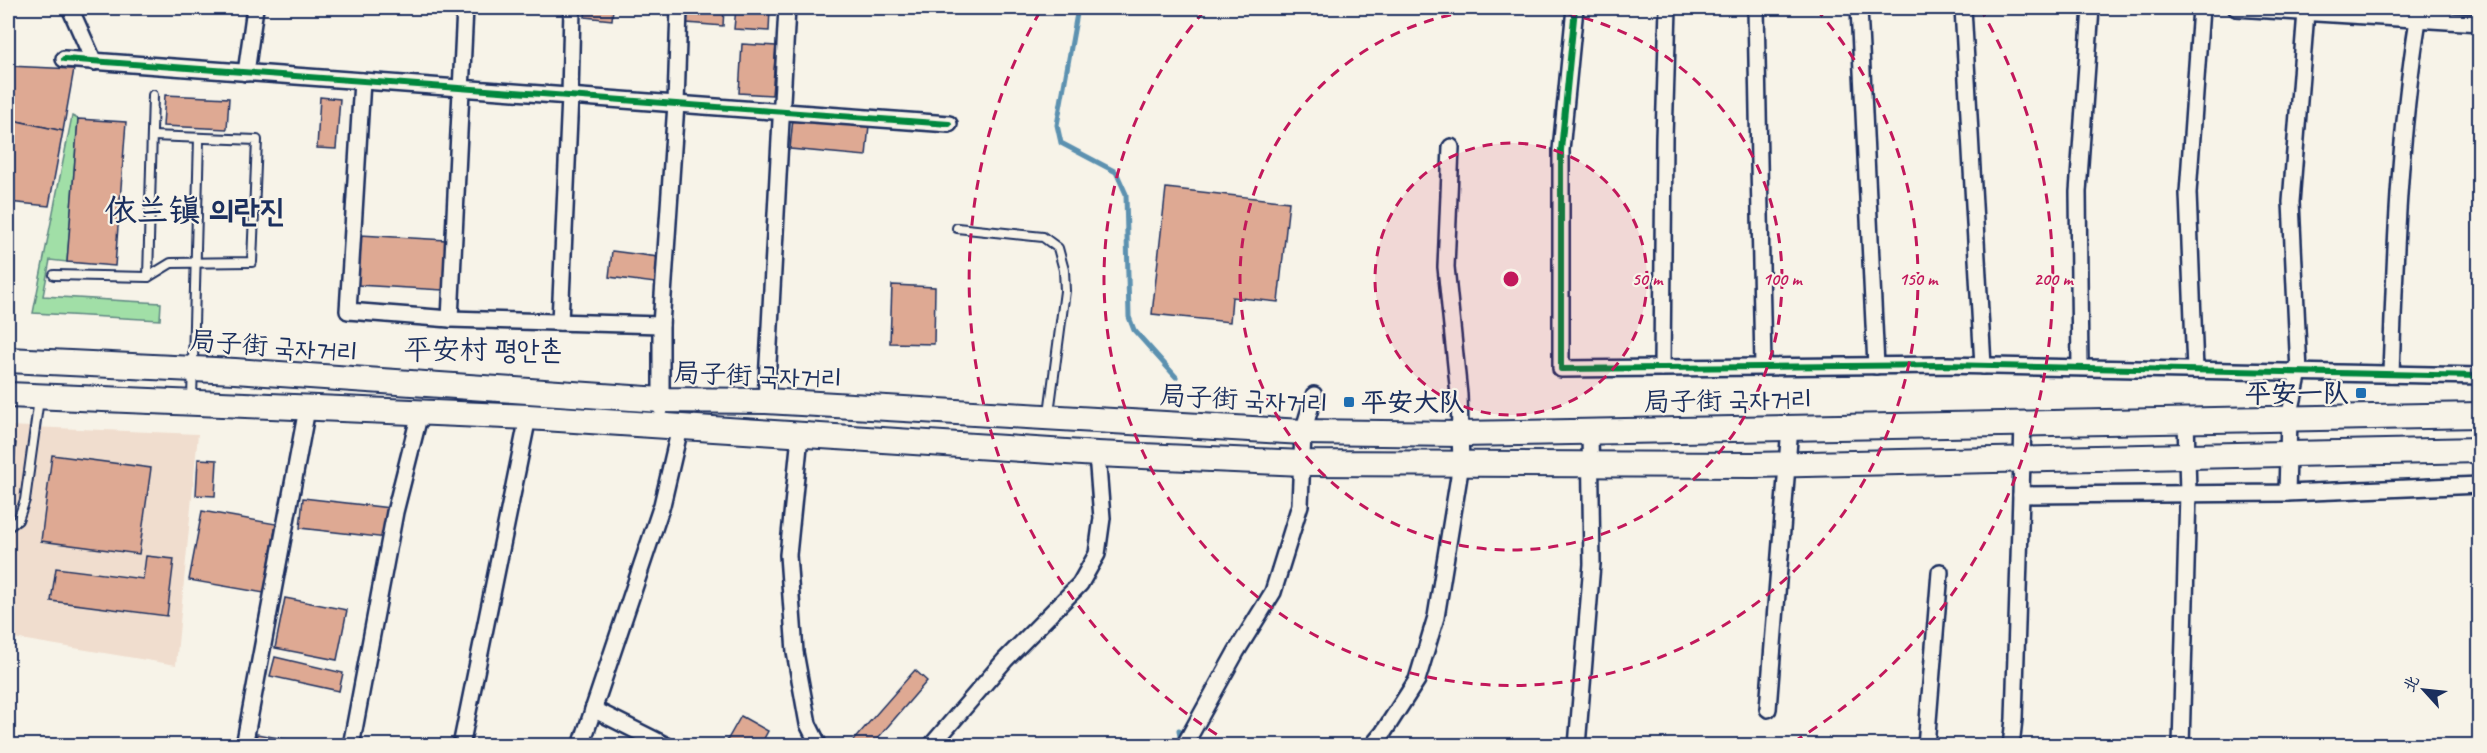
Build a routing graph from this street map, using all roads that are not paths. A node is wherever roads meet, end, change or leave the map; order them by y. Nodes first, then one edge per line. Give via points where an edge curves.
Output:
1 (70, 8) edge
2 (255, 8) edge
3 (465, 8) edge
4 (572, 8) edge
5 (679, 8) edge
6 (787, 8) edge
7 (1575, 8) edge
8 (1668, 8) edge
9 (1756, 8) edge
10 (1859, 8) edge
11 (1963, 8) edge
12 (2091, 8) edge
13 (2201, 8) edge
14 (2236, 8) edge
15 (2306, 12) junction
16 (2418, 20) junction
17 (2480, 24) edge
18 (63, 59) dead end
19 (94, 62) junction
20 (246, 73) junction
21 (362, 81) junction
22 (461, 88) junction
23 (153, 95) dead end
24 (570, 96) junction
25 (676, 104) junction
26 (782, 112) junction
27 (949, 124) dead end
28 (152, 136) junction
29 (199, 138) junction
30 (1451, 147) dead end
31 (957, 228) dead end
32 (196, 261) junction
33 (54, 275) dead end
34 (148, 277) junction
35 (450, 319) junction
36 (560, 322) junction
37 (661, 326) junction
38 (8, 360) edge
39 (1876, 366) junction
40 (1983, 366) junction
41 (1763, 367) junction
42 (1662, 368) junction
43 (2080, 368) junction
44 (193, 369) junction
45 (2195, 370) junction
46 (2299, 372) junction
47 (2391, 374) junction
48 (2480, 376) edge
49 (8, 395) edge
50 (1314, 395) dead end
51 (40, 397) junction
52 (661, 399) junction
53 (766, 401) junction
54 (192, 404) junction
55 (307, 409) junction
56 (420, 413) junction
57 (2480, 415) edge
58 (528, 417) junction
59 (1049, 418) junction
60 (2289, 418) junction
61 (2186, 420) junction
62 (2023, 422) junction
63 (670, 427) junction
64 (1790, 427) junction
65 (1590, 431) junction
66 (1303, 432) junction
67 (1460, 434) junction
68 (800, 436) junction
69 (2480, 450) edge
70 (1098, 454) junction
71 (2287, 454) junction
72 (2187, 456) junction
73 (2023, 460) junction
74 (1303, 463) junction
75 (1461, 464) junction
76 (1592, 464) junction
77 (1788, 465) junction
78 (2480, 485) edge
79 (2188, 493) junction
80 (2288, 493) junction
81 (2021, 495) junction
82 (8, 528) edge
83 (1940, 572) dead end
84 (593, 709) junction
85 (1768, 710) dead end
86 (1187, 740) edge
87 (244, 746) edge
88 (351, 746) edge
89 (461, 746) edge
90 (581, 746) edge
91 (668, 746) edge
92 (819, 746) edge
93 (932, 746) edge
94 (1372, 746) edge
95 (1577, 746) edge
96 (1926, 746) edge
97 (2011, 746) edge
98 (2181, 746) edge

1 - 19 street
2 - 20 street
3 - 22 street
4 - 24 street
5 - 25 street
6 - 26 street
7 - 42 street via 1561,150 1561,369
8 - 42 street
9 - 41 street
10 - 39 street
11 - 40 street
12 - 43 street via 2078,192
13 - 45 street via 2188,193
14 - 15 street
15 - 16 street
15 - 46 street via 2291,202
16 - 17 street
16 - 47 street via 2397,202
18 - 19 street
19 - 20 street
20 - 21 street
21 - 22 street
21 - 35 street via 348,311
22 - 24 street
22 - 35 street
23 - 28 lane
24 - 25 street
24 - 36 street
25 - 26 street
25 - 37 street
26 - 27 street
26 - 53 street
28 - 29 lane
28 - 34 lane
29 - 32 lane
29 - 32 lane via 257,140 252,262
30 - 67 street via 1446,267
31 - 59 lane via 1042,237 1051,241 1062,255 1065,291
32 - 34 lane via 171,263
32 - 44 lane
33 - 34 lane
35 - 36 street
36 - 37 street
37 - 52 street
38 - 44 main road, 局子街 국자거리
39 - 40 street
39 - 41 street
40 - 43 street
41 - 42 street
43 - 45 street
44 - 52 main road, 局子街 국자거리
44 - 54 lane
45 - 46 street
46 - 47 street
46 - 60 street
47 - 48 street
49 - 51 main road
50 - 66 street
51 - 54 main road
51 - 82 lane via 25,500 18,520
52 - 53 main road, 局子街 국자거리
52 - 63 street
53 - 59 main road, 局子街 국자거리
54 - 55 main road
55 - 56 main road
55 - 87 street
56 - 58 main road
56 - 88 street via 396,512
57 - 60 main road, 局子街 국자거리
58 - 63 main road
58 - 89 street
59 - 66 main road, 局子街 국자거리
60 - 61 main road, 局子街 국자거리
60 - 71 street
61 - 62 main road, 局子街 국자거리
61 - 72 street
62 - 64 main road, 局子街 국자거리
62 - 73 street
63 - 68 main road
63 - 84 street via 662,505
64 - 65 main road, 局子街 국자거리
64 - 77 street
65 - 67 main road, 局子街 국자거리
65 - 76 street
66 - 67 main road, 局子街 국자거리
66 - 74 street
67 - 75 street
68 - 70 main road
68 - 92 street via 788,555 795,652 808,724
69 - 71 main road
70 - 74 main road
70 - 93 street via 1102,518 1097,554 1080,584 1005,660
71 - 72 main road
71 - 80 street
72 - 73 main road
72 - 79 street
73 - 77 main road
73 - 81 street
74 - 75 main road
74 - 86 street via 1300,505 1273,592
75 - 76 main road
75 - 94 street via 1436,617 1417,680
76 - 77 main road
76 - 95 street via 1592,564
77 - 85 street
78 - 80 street
79 - 80 street
79 - 81 street
79 - 98 street
81 - 97 street
83 - 96 street
84 - 90 street
84 - 91 street

